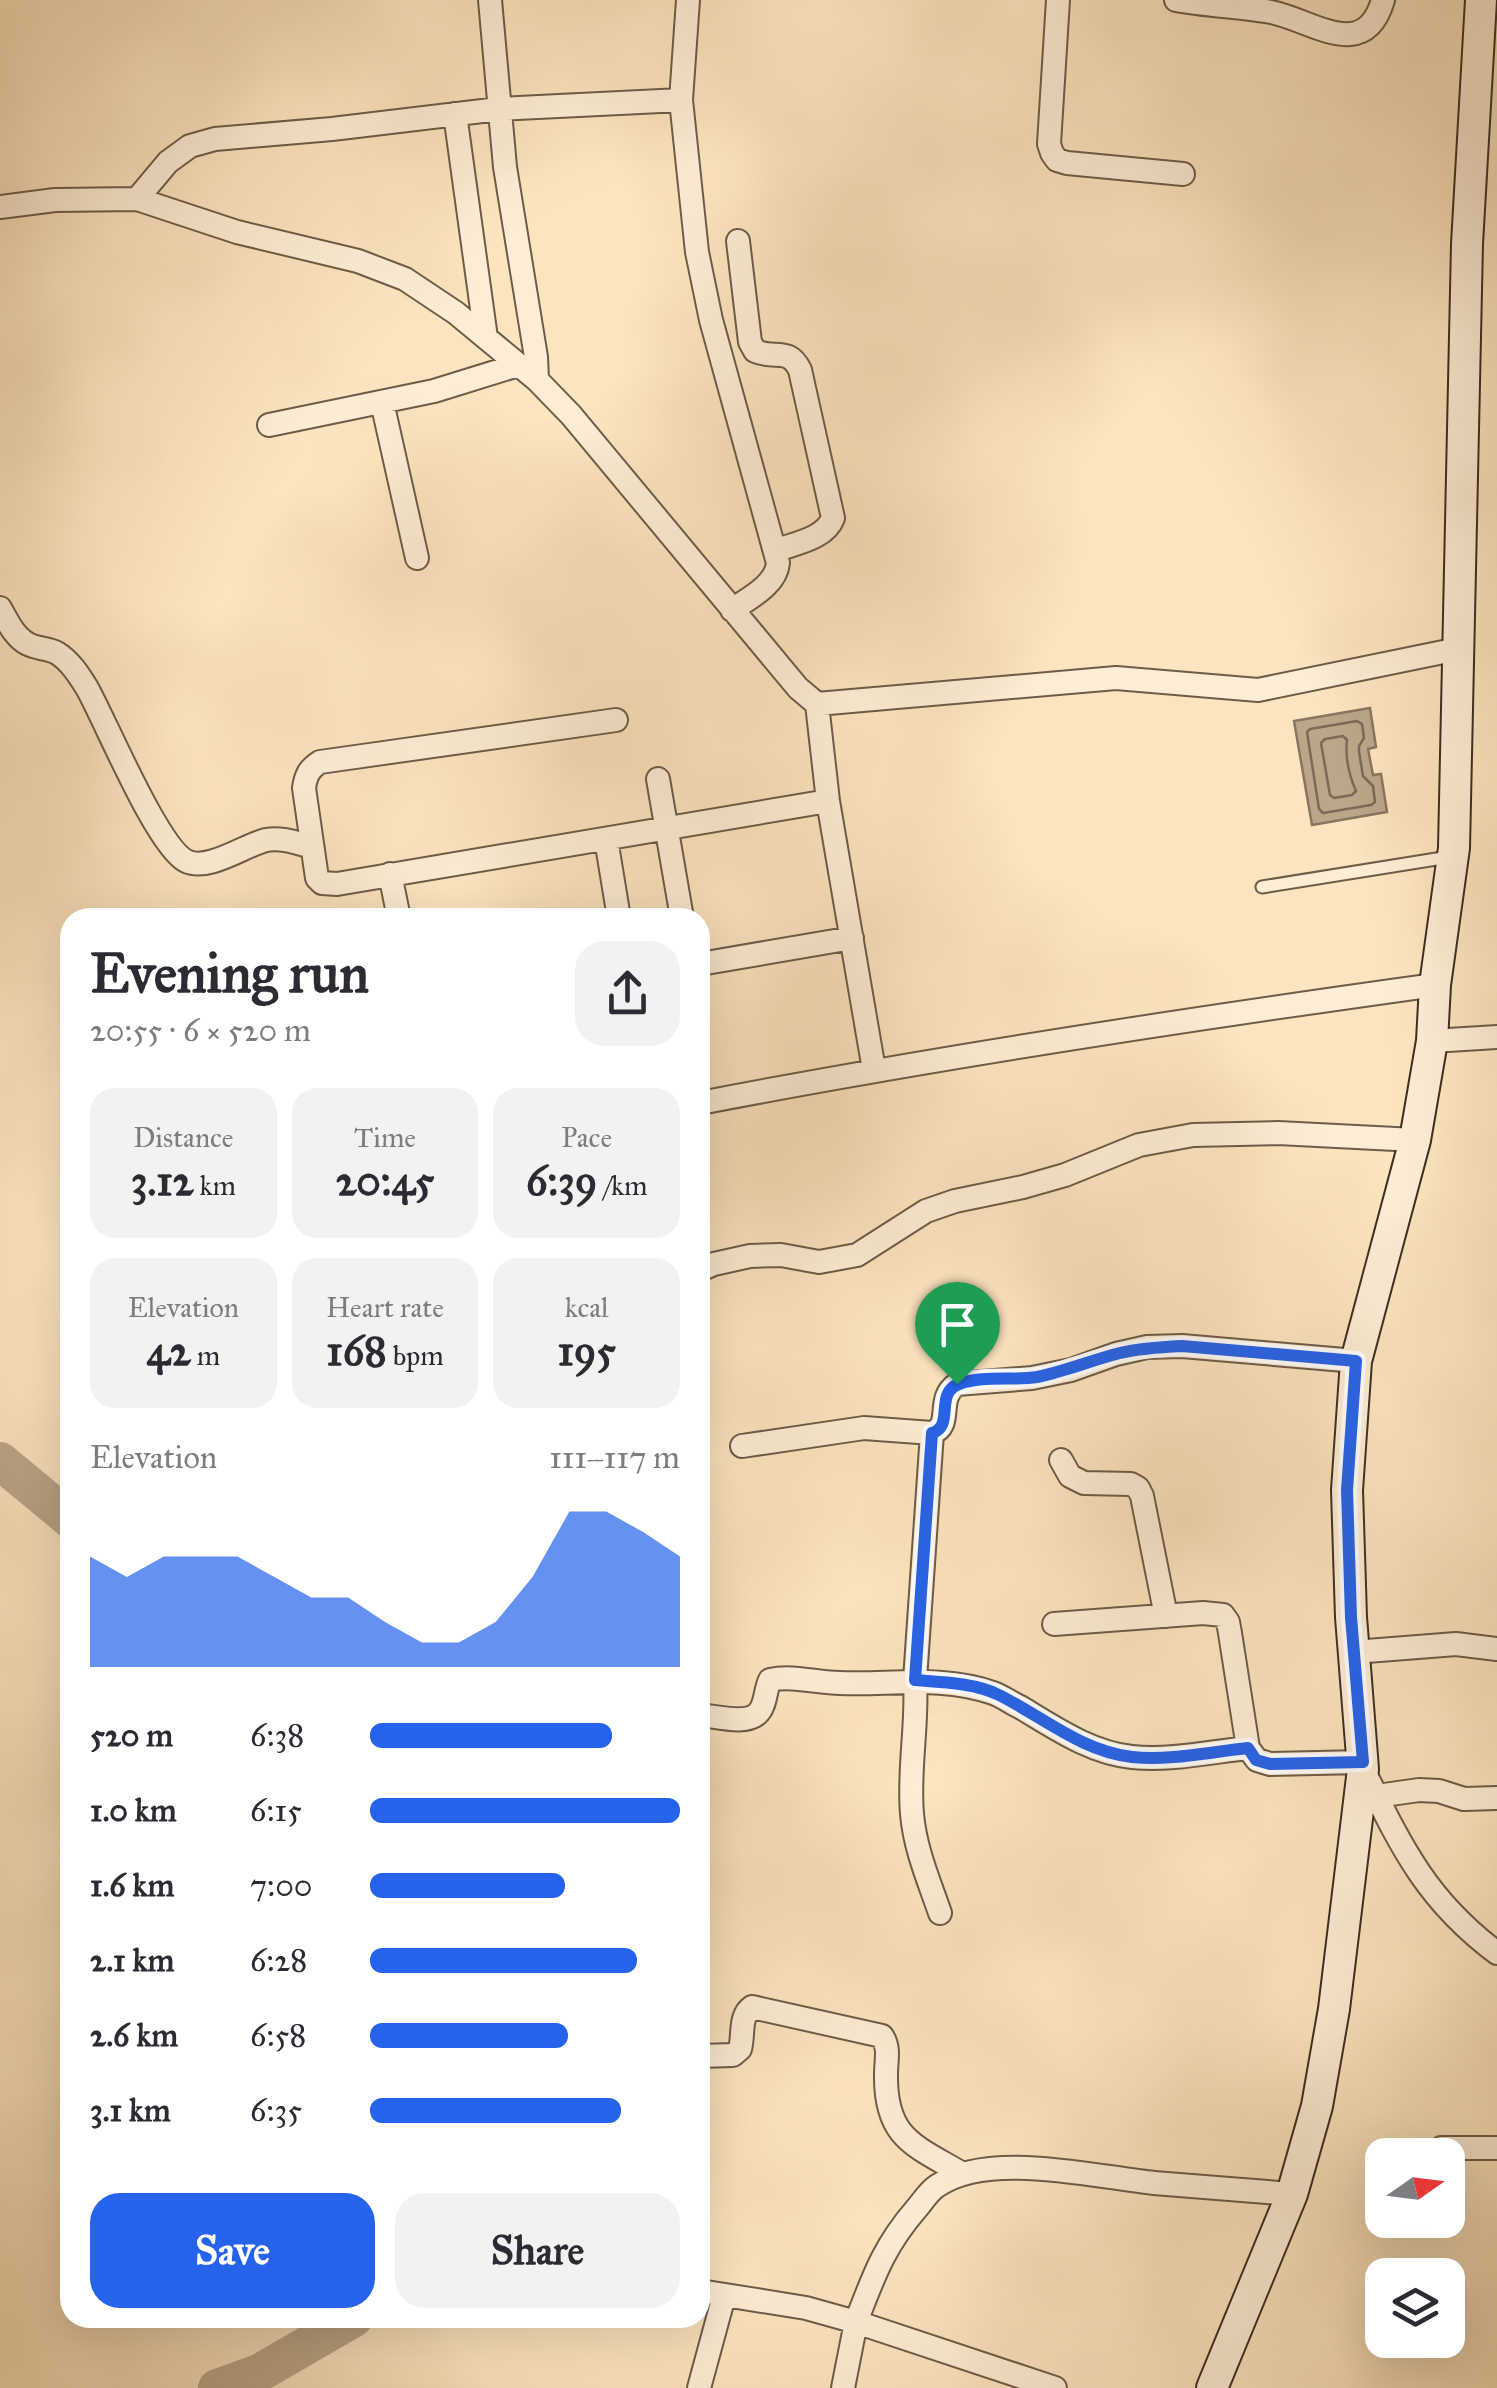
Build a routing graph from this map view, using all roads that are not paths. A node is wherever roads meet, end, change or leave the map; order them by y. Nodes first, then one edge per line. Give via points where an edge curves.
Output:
1 (490, 0) edge
2 (688, 0) edge
3 (1058, 0) edge
4 (1176, 0) edge
5 (1383, 0) edge
6 (1486, 6) edge
7 (682, 100) junction
8 (499, 108) junction
9 (455, 114) junction
10 (1183, 174) dead end
11 (137, 198) junction
12 (0, 207) edge
13 (738, 241) dead end
14 (486, 338) junction
15 (518, 364) junction
16 (537, 380) junction
17 (382, 402) junction
18 (269, 425) dead end
19 (775, 551) junction
20 (417, 558) dead end
21 (0, 608) edge
22 (732, 610) junction
23 (1458, 649) junction
24 (817, 704) junction
25 (616, 720) dead end
26 (658, 779) dead end
27 (828, 801) junction
28 (668, 829) junction
29 (606, 839) junction
30 (312, 847) junction
31 (1453, 857) junction
32 (390, 874) junction
33 (1262, 887) dead end
34 (397, 908) edge
35 (617, 908) edge
36 (680, 908) edge
37 (852, 938) junction
38 (710, 962) edge
39 (1435, 985) junction
40 (1497, 1037) edge
41 (1432, 1041) junction
42 (874, 1070) junction
43 (710, 1101) edge
44 (1415, 1140) junction
45 (710, 1266) edge
46 (1356, 1361) junction
47 (932, 1433) junction
48 (742, 1446) dead end
49 (1061, 1460) dead end
50 (1166, 1616) junction
51 (1054, 1624) dead end
52 (1497, 1649) edge
53 (1354, 1652) junction
54 (915, 1680) junction
55 (710, 1716) edge
56 (1248, 1748) junction
57 (1368, 1776) junction
58 (1497, 1798) edge
59 (940, 1913) dead end
60 (1497, 1953) edge
61 (710, 2056) edge
62 (1465, 2148) edge
63 (1497, 2148) edge
64 (961, 2172) junction
65 (1292, 2194) junction
66 (710, 2293) edge
67 (724, 2296) junction
68 (856, 2322) junction
69 (699, 2388) edge
70 (843, 2388) edge
71 (1055, 2388) edge
72 (1212, 2388) edge

1 - 8 street
2 - 7 street
3 - 10 street via 1050,124 1057,160
4 - 5 street via 1270,12 1345,35 1364,31
6 - 23 street via 1467,244
7 - 8 street
7 - 19 street via 690,199 711,320
8 - 9 street
8 - 16 street
9 - 11 street via 215,138 168,162
9 - 14 street
11 - 12 street
11 - 14 street via 404,279
13 - 19 street via 750,342 764,355 794,358 800,370 832,518 820,534
14 - 15 street
15 - 16 street
15 - 17 street
16 - 22 street
17 - 18 street
17 - 20 street
19 - 22 street via 777,573
21 - 30 street via 25,643 56,652 73,668 140,794 184,860 196,864 268,840
22 - 24 street
23 - 24 street via 1258,690 1116,678
23 - 31 street
24 - 27 street
25 - 30 street via 320,762 304,788
26 - 28 street
27 - 28 street
27 - 37 street
28 - 29 street
28 - 36 street
29 - 32 street
29 - 35 street
30 - 32 street via 322,883
31 - 33 lane
31 - 39 street
32 - 34 street
37 - 38 street
37 - 42 street
39 - 41 street
39 - 42 street
40 - 41 street
41 - 44 street
42 - 43 street
44 - 45 street via 1278,1133 1138,1144 1064,1176 926,1210 857,1255 818,1262 750,1256
44 - 46 street
46 - 47 street via 1147,1348 1032,1378 957,1384 944,1399 940,1431
46 - 53 street via 1347,1490
47 - 48 street via 864,1428
47 - 54 street
49 - 50 street via 1084,1483 1138,1488
50 - 51 street
50 - 56 street via 1214,1613 1228,1622
52 - 53 street via 1456,1644
53 - 57 street
54 - 55 street via 781,1678 770,1680 755,1716
54 - 56 street via 995,1693 1072,1738 1130,1757
54 - 59 street via 912,1820
56 - 57 street via 1270,1764
57 - 58 street via 1464,1798
57 - 60 street via 1419,1875 1445,1909
57 - 65 street via 1334,2009
61 - 64 street via 740,2050 743,2019 752,2008 882,2036 899,2132
62 - 63 street
64 - 65 street via 1006,2167
64 - 68 street via 935,2187 896,2232
65 - 72 street
66 - 67 street
67 - 68 street
67 - 69 street
68 - 70 street
68 - 71 street

